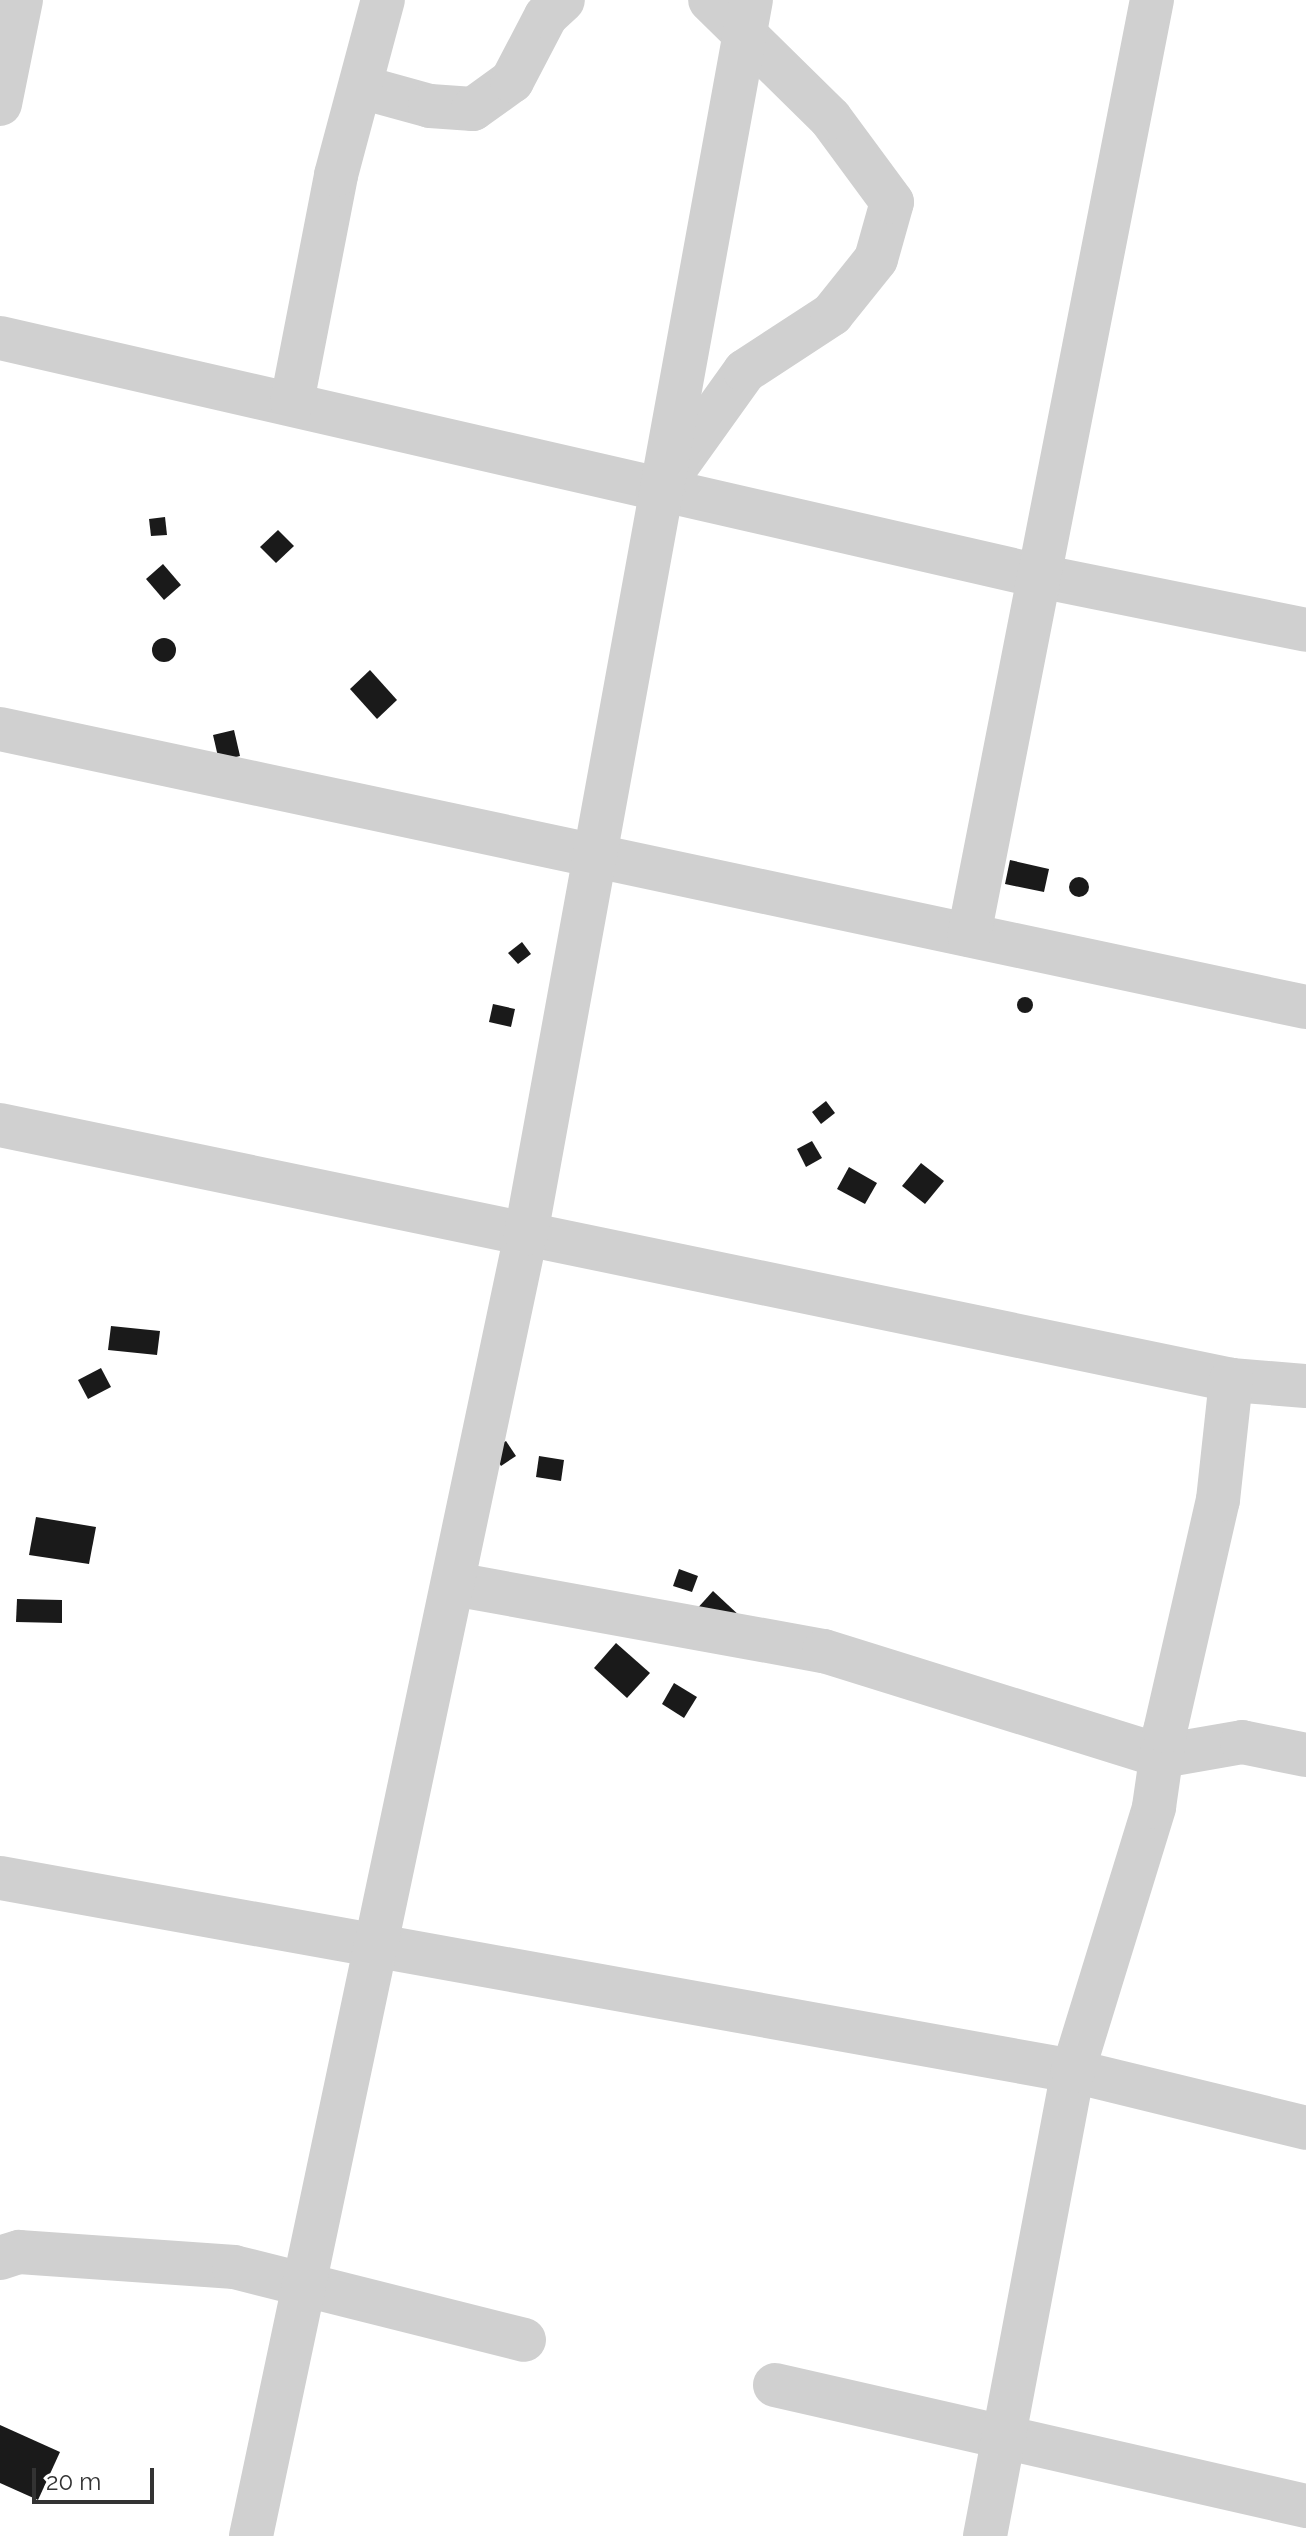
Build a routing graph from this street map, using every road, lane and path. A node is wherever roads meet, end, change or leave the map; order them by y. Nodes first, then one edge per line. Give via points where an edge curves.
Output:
1 (21, 0) edge
2 (383, 0) edge
3 (563, 0) edge
4 (710, 0) edge
5 (1152, 0) edge
6 (748, 17) edge
7 (361, 87) junction
8 (0, 104) edge
9 (0, 338) edge
10 (292, 402) junction
11 (662, 487) junction
12 (1039, 576) junction
13 (1306, 630) edge
14 (0, 729) edge
15 (595, 856) junction
16 (969, 935) junction
17 (1306, 1007) edge
18 (0, 1125) edge
19 (526, 1234) junction
20 (1231, 1380) junction
21 (1306, 1386) edge
22 (454, 1584) junction
23 (1306, 1755) edge
24 (1162, 1756) junction
25 (0, 1878) edge
26 (379, 1945) junction
27 (1073, 2071) junction
28 (1306, 2128) edge
29 (0, 2258) edge
30 (306, 2285) junction
31 (524, 2340) dead end
32 (775, 2385) dead end
33 (1003, 2436) junction
34 (1306, 2506) edge
35 (251, 2536) edge
36 (985, 2536) edge

1 - 8 street
2 - 7 street
3 - 7 street via 546,16 512,81 473,109 430,106
4 - 6 street
5 - 12 street
6 - 11 street
6 - 11 street via 892,202 876,259 832,314 745,371
7 - 10 street via 336,175
9 - 10 street
10 - 11 street
11 - 12 street
11 - 15 street
12 - 13 street
12 - 16 street
14 - 15 street
15 - 16 street
15 - 19 street
16 - 17 street
18 - 19 street
19 - 20 street
19 - 22 street
20 - 21 street
20 - 24 street via 1218,1500
22 - 24 street via 824,1651
22 - 26 street
23 - 24 street via 1242,1742
24 - 27 street via 1154,1807
25 - 26 street
26 - 27 street
26 - 30 street
27 - 28 street
27 - 33 street
29 - 30 street via 19,2252 234,2267
30 - 31 street
30 - 35 street
32 - 33 street
33 - 34 street
33 - 36 street

